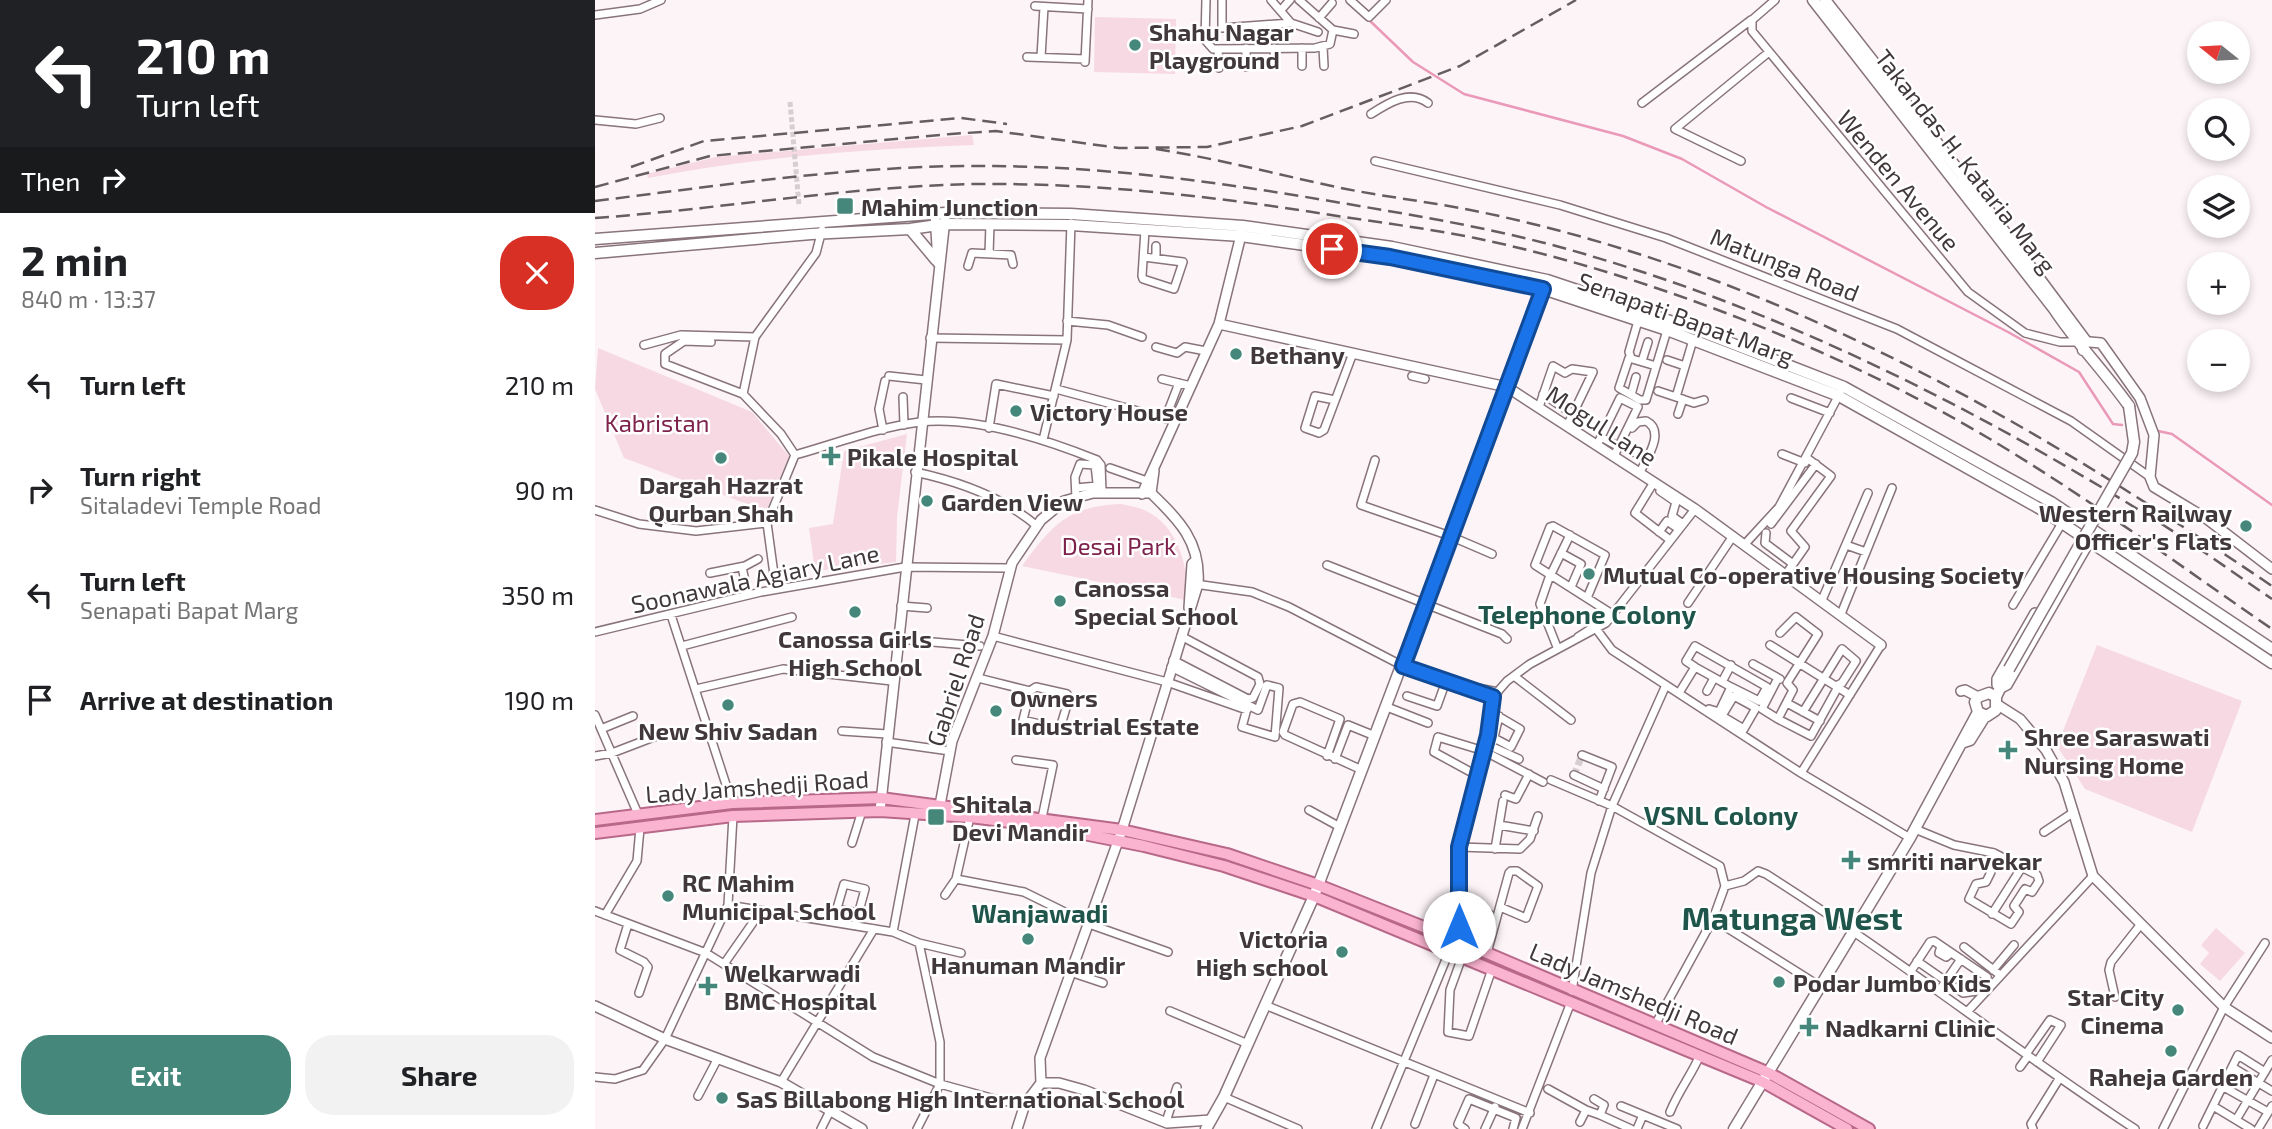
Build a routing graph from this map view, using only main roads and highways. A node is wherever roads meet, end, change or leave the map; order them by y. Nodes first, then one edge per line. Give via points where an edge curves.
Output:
1 (1813, 0) edge
2 (1825, 0) edge
3 (940, 219) junction
4 (1008, 219) junction
5 (1071, 219) junction
6 (821, 228) junction
7 (910, 229) junction
8 (1998, 229) junction
9 (1242, 231) junction
10 (595, 239) edge
11 (595, 253) edge
12 (937, 262) road end
13 (1545, 285) junction
14 (1669, 326) junction
15 (1718, 344) junction
16 (1842, 391) junction
17 (2169, 581) junction
18 (2162, 590) junction
19 (2250, 634) junction
20 (2243, 644) junction
21 (2271, 657) edge
22 (1999, 691) junction
23 (1979, 707) junction
24 (595, 820) edge
25 (595, 833) edge
26 (1120, 835) junction
27 (1318, 885) junction
28 (1314, 897) junction
29 (1572, 996) junction
30 (1766, 1077) junction
31 (1208, 1124) edge
32 (1734, 1129) edge
33 (1847, 1129) edge
34 (1869, 1129) edge

1 - 8 main road, Takandas H. Kataria Marg
2 - 8 main road, Takandas H. Kataria Marg
3 - 4 main road, Senapati Bapat Marg
3 - 4 main road, Senapati Bapat Marg via 990,224
3 - 6 main road, Senapati Bapat Marg
3 - 7 main road, Senapati Bapat Marg
4 - 5 main road, Senapati Bapat Marg
5 - 9 main road, Senapati Bapat Marg
5 - 9 main road, Senapati Bapat Marg via 1151,236
6 - 7 main road, Senapati Bapat Marg
6 - 10 main road, Senapati Bapat Marg
6 - 11 main road, Senapati Bapat Marg
7 - 12 main road
8 - 22 main road, Takandas H. Kataria Marg, bridge via 2129,406 2133,428 2132,453
9 - 13 main road, Senapati Bapat Marg via 1353,247
13 - 14 main road, Senapati Bapat Marg
13 - 14 main road, Senapati Bapat Marg via 1638,321
13 - 27 main road
14 - 15 main road, Senapati Bapat Marg
14 - 15 main road, Senapati Bapat Marg via 1693,340
15 - 16 main road, Senapati Bapat Marg
16 - 17 main road, Senapati Bapat Marg via 2068,513
16 - 18 main road, Senapati Bapat Marg via 2062,523
17 - 18 main road
17 - 19 main road, Senapati Bapat Marg
18 - 20 main road, Senapati Bapat Marg
19 - 20 main road
19 - 21 main road, Senapati Bapat Marg
20 - 21 main road, Senapati Bapat Marg
22 - 23 main road
22 - 23 main road
23 - 30 main road via 1970,740 1964,741
24 - 26 main road, Lady Jamshedji Road via 732,803 881,798 1042,818
25 - 26 main road, Lady Jamshedji Road via 733,816 880,811
26 - 27 main road, Lady Jamshedji Road via 1227,854
26 - 28 main road, Lady Jamshedji Road
27 - 28 main road
27 - 29 main road, Lady Jamshedji Road via 1487,953
28 - 29 main road, Lady Jamshedji Road
28 - 31 main road
29 - 30 main road, Lady Jamshedji Road via 1655,1025
29 - 30 main road, Lady Jamshedji Road via 1700,1055
30 - 32 main road
30 - 33 main road, Lady Jamshedji Road
30 - 34 main road, Lady Jamshedji Road

